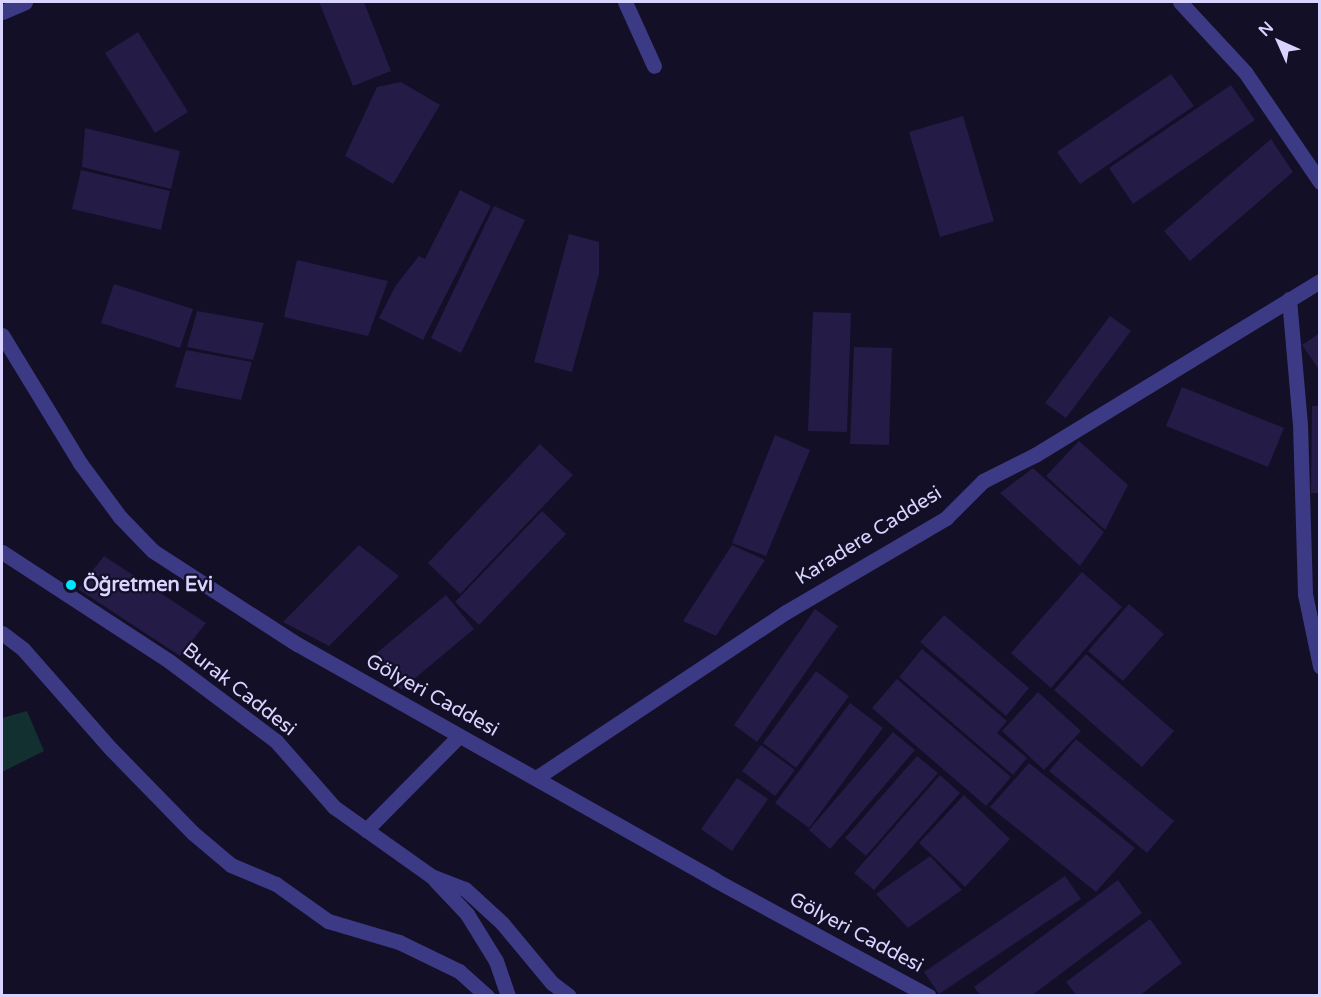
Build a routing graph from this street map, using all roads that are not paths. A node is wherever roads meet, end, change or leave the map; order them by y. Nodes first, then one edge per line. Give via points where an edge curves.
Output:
1 (25, 2) edge
2 (625, 2) edge
3 (1180, 2) edge
4 (2, 12) edge
5 (654, 66) dead end
6 (1320, 182) edge
7 (1320, 281) edge
8 (1289, 299) junction
9 (2, 335) edge
10 (2, 552) edge
11 (2, 633) edge
12 (1320, 666) edge
13 (459, 736) junction
14 (536, 778) junction
15 (366, 830) junction
16 (432, 876) junction
17 (487, 996) edge
18 (508, 996) edge
19 (568, 996) edge
20 (929, 996) edge

1 - 4 street
2 - 5 street
3 - 6 street via 1245,72
7 - 8 street, Karadere Caddesi
8 - 12 street via 1300,424 1305,594
8 - 14 street, Karadere Caddesi via 1035,455 983,482 946,518 786,612
9 - 13 street, Gölyeri Caddesi via 80,463 120,517 153,551 297,644
10 - 15 street, Burak Caddesi via 168,661 276,741 334,807
11 - 17 street via 23,649 111,749 193,833 231,865 276,884 328,921 399,942 459,971
13 - 14 street, Gölyeri Caddesi
13 - 15 street
14 - 20 street, Gölyeri Caddesi
15 - 16 street, Burak Caddesi
16 - 18 street via 467,914 496,961
16 - 19 street, Burak Caddesi via 465,889 502,923 552,983

